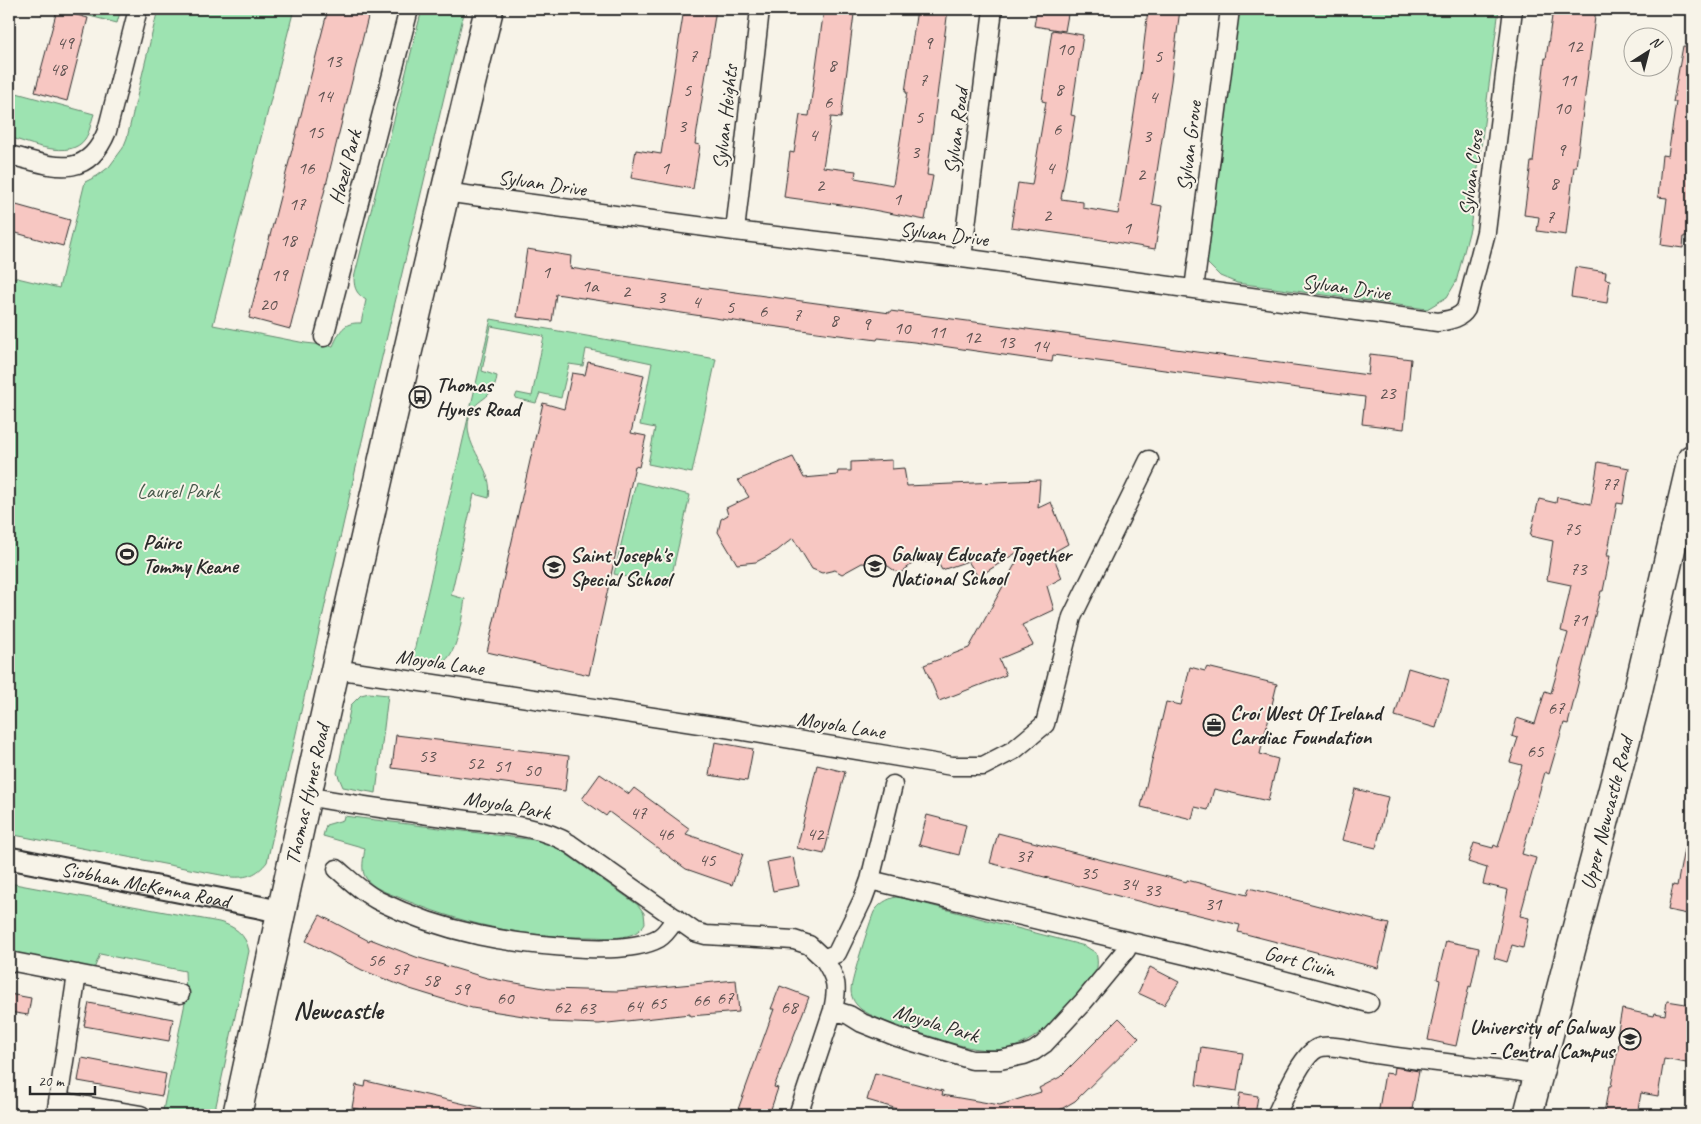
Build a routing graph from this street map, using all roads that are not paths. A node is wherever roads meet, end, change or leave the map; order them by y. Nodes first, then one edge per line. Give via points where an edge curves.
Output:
1 (138, 9) edge
2 (409, 9) edge
3 (489, 9) edge
4 (760, 9) edge
5 (993, 9) edge
6 (1230, 9) edge
7 (1513, 9) edge
8 (9, 154) edge
9 (444, 192) junction
10 (735, 231) junction
11 (962, 258) junction
12 (1194, 289) junction
13 (1438, 322) joint
14 (324, 337) dead end
15 (1692, 459) edge
16 (1149, 460) dead end
17 (1686, 510) edge
18 (335, 669) junction
19 (893, 785) dead end
20 (307, 796) junction
21 (9, 858) edge
22 (337, 869) dead end
23 (870, 880) junction
24 (281, 912) junction
25 (676, 918) junction
26 (1130, 942) junction
27 (824, 958) junction
28 (9, 961) edge
29 (77, 974) junction
30 (180, 994) dead end
31 (1369, 1003) dead end
32 (833, 1010) junction
33 (1538, 1075) junction
34 (57, 1108) edge
35 (141, 1115) edge
36 (237, 1115) edge
37 (798, 1115) edge
38 (1276, 1115) edge
39 (1528, 1115) edge

1 - 8 street via 107,131 95,154 66,167 57,167
2 - 14 street, Hazel Park
3 - 9 main road, Thomas Hynes Road
4 - 10 street, Sylvan Heights
5 - 11 street, Sylvan Road
6 - 12 street, Sylvan Grove
7 - 13 street, Sylvan Close via 1486,232 1464,312 1456,318
9 - 10 street, Sylvan Drive
9 - 18 main road, Thomas Hynes Road
10 - 11 street, Sylvan Drive
11 - 12 street, Sylvan Drive
12 - 13 street, Sylvan Drive
15 - 17 main road, Upper Newcastle Road
16 - 18 street, Moyola Lane via 1072,617 1045,724 1014,750 983,766 952,766
17 - 33 main road, Upper Newcastle Road
18 - 20 main road, Thomas Hynes Road
19 - 23 street
20 - 24 main road, Thomas Hynes Road
20 - 25 street, Moyola Park via 520,827 552,835 570,844
21 - 24 street, Siobhan McKenna Road
22 - 25 street via 378,900 420,918 521,944 630,947 664,935
23 - 26 street
23 - 27 street via 837,953
24 - 36 main road, Thomas Hynes Road
25 - 27 street, Moyola Park via 695,932 706,935 803,942
26 - 31 street, Gort Ciuin
26 - 32 street, Moyola Park via 1084,1001 1044,1044 1014,1057 972,1060 897,1037 849,1014
27 - 32 street, Moyola Park via 836,979
28 - 29 street
29 - 30 street
29 - 34 street
32 - 37 street, Moyola Park
33 - 38 street via 1319,1047 1311,1052 1296,1074
33 - 39 main road, Upper Newcastle Road
34 - 35 street

